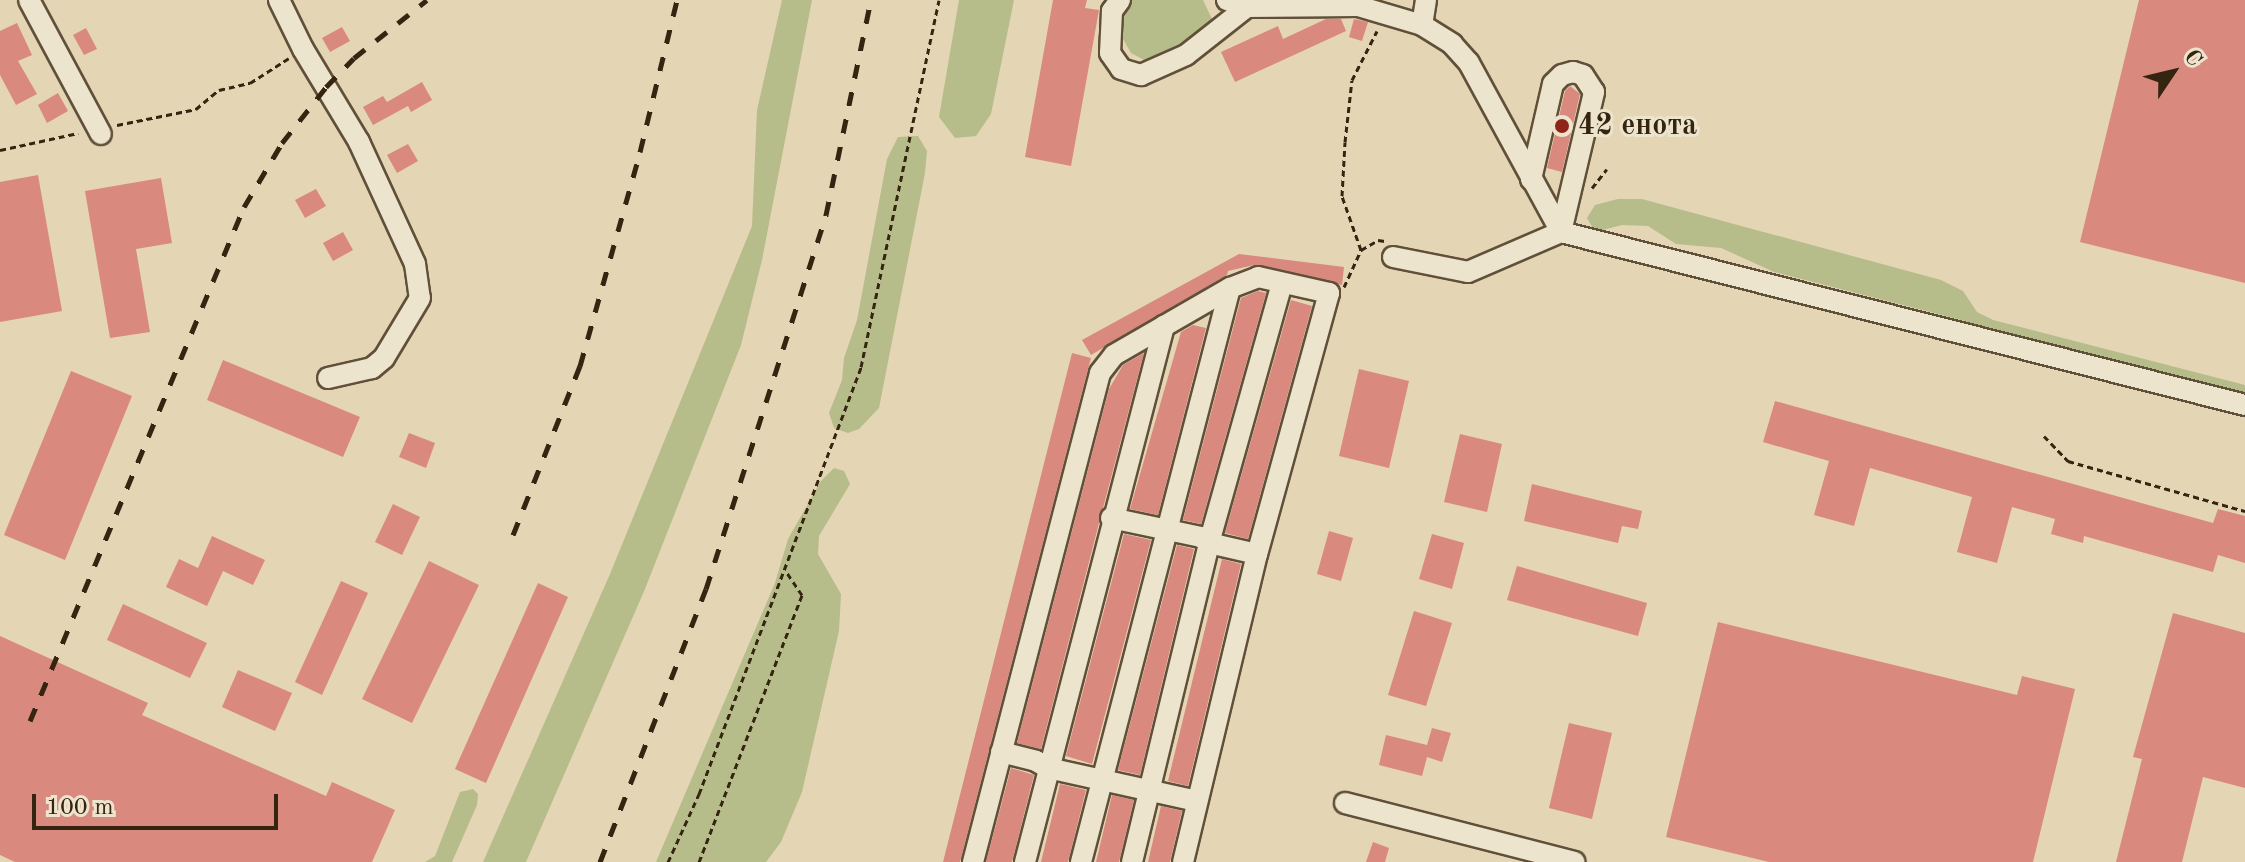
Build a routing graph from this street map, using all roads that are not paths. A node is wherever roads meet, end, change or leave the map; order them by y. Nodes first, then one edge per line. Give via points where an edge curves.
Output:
1 (29, 0) edge
2 (279, 0) edge
3 (1120, 0) edge
4 (1227, 0) edge
5 (1426, 0) edge
6 (1247, 7) junction
7 (1422, 25) junction
8 (100, 131) road end
9 (1531, 179) junction
10 (1561, 232) junction
11 (1393, 257) dead end
12 (1282, 283) junction
13 (1230, 288) junction
14 (1164, 326) junction
15 (328, 378) dead end
16 (2245, 405) edge
17 (1111, 518) junction
18 (1165, 529) junction
19 (1209, 543) junction
20 (1257, 554) junction
21 (1001, 752) junction
22 (1048, 768) junction
23 (1101, 780) junction
24 (1148, 790) junction
25 (1197, 801) junction
26 (1345, 803) dead end
27 (973, 862) edge
28 (1025, 862) edge
29 (1081, 862) edge
30 (1132, 862) edge
31 (1183, 862) edge
32 (1575, 862) edge

1 - 8 street
2 - 15 street via 359,142 415,264 420,298 384,358 372,368
3 - 6 street via 1112,11 1110,53 1121,69 1141,75 1186,55
4 - 6 street
5 - 7 street
6 - 7 street via 1358,6
7 - 9 street via 1452,44 1469,63
9 - 10 street
9 - 10 street via 1553,84 1562,75 1583,75 1594,92
10 - 11 street via 1468,272
10 - 16 street
12 - 13 street via 1251,278
12 - 19 street
12 - 20 street via 1329,293
13 - 14 street
13 - 18 street
14 - 17 street
14 - 21 street via 1114,355 1100,373
17 - 18 street
17 - 22 street
18 - 19 street
18 - 23 street
19 - 20 street
19 - 24 street
20 - 25 street
21 - 22 street
21 - 27 street
22 - 23 street
22 - 28 street
23 - 24 street
23 - 29 street
24 - 25 street
24 - 30 street
25 - 31 street
26 - 32 street

